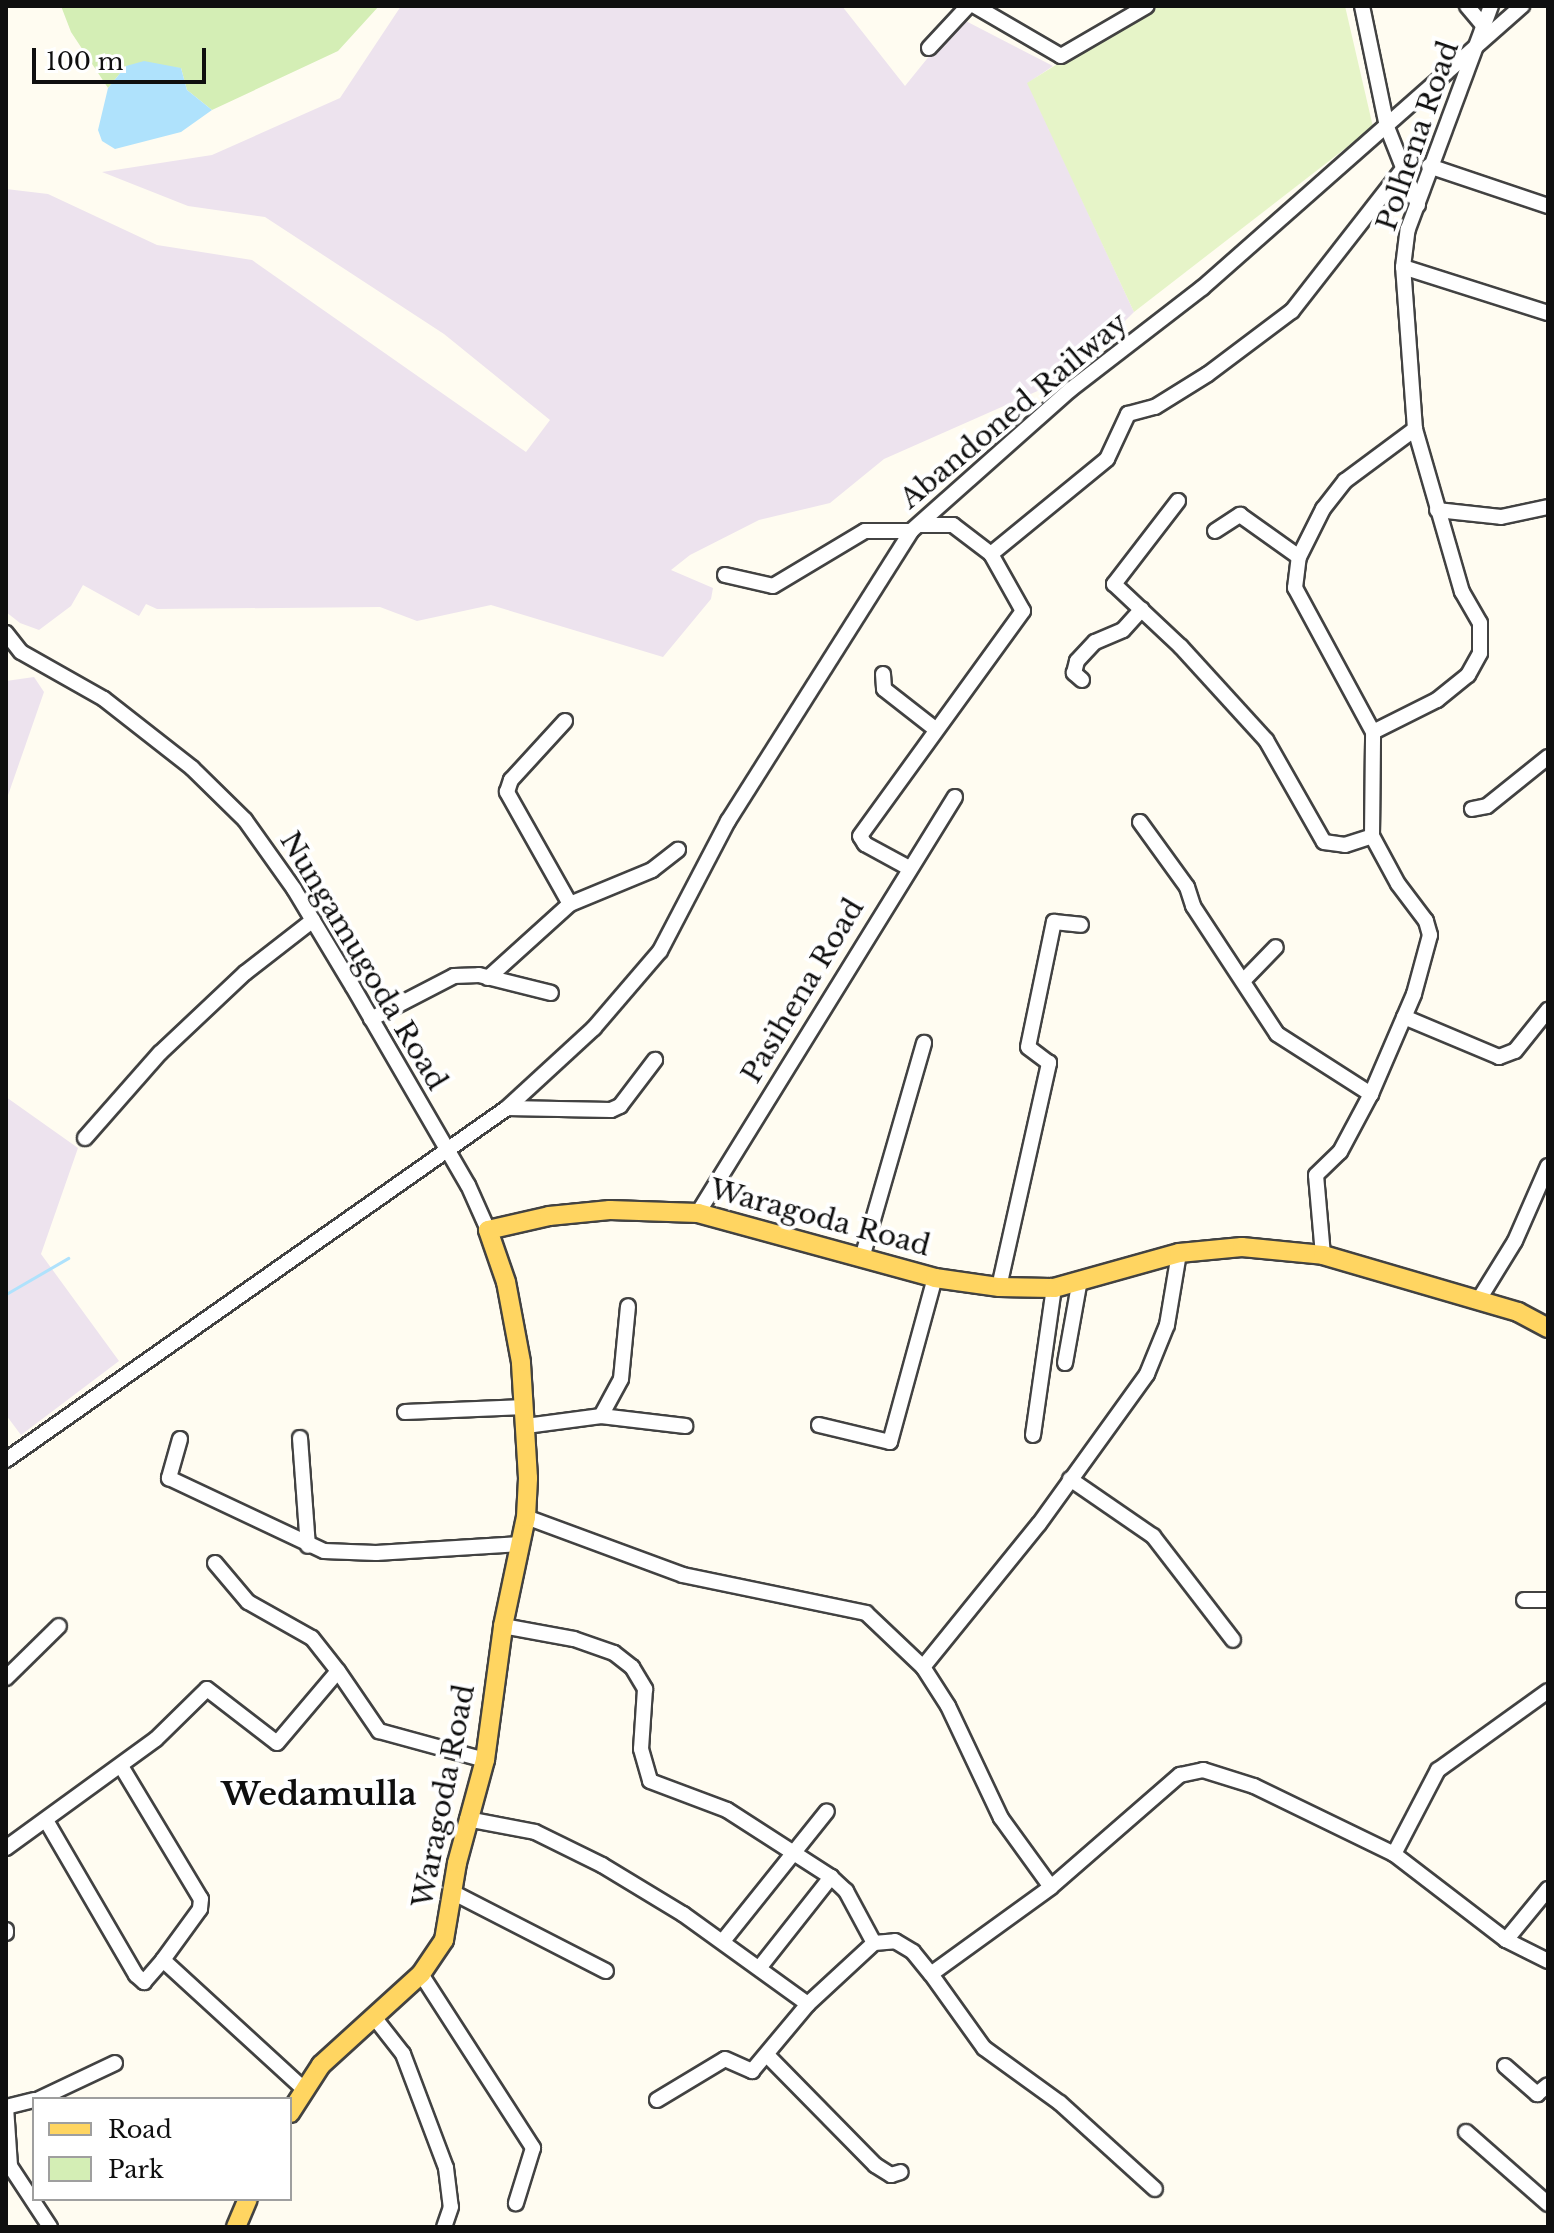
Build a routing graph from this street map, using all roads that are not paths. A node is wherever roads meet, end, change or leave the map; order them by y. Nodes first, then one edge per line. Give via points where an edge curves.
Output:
1 (968, 6) edge
2 (975, 6) edge
3 (1147, 6) edge
4 (1362, 6) edge
5 (1467, 6) edge
6 (1491, 6) edge
7 (1522, 6) edge
8 (1484, 26) junction
9 (929, 48) dead end
10 (1476, 50) junction
11 (1387, 127) junction
12 (1429, 166) junction
13 (1402, 170) junction
14 (1418, 205) junction
15 (1548, 206) edge
16 (1403, 267) junction
17 (1548, 313) edge
18 (1415, 429) junction
19 (1178, 501) dead end
20 (1548, 507) edge
21 (1437, 510) junction
22 (915, 528) junction
23 (1215, 531) dead end
24 (991, 554) junction
25 (1299, 557) junction
26 (725, 575) dead end
27 (1142, 609) junction
28 (6, 633) edge
29 (883, 674) dead end
30 (1082, 680) dead end
31 (565, 721) dead end
32 (935, 729) junction
33 (1373, 732) junction
34 (1548, 757) edge
35 (955, 797) dead end
36 (1472, 809) dead end
37 (1140, 822) dead end
38 (1372, 836) junction
39 (678, 850) dead end
40 (909, 868) junction
41 (570, 904) junction
42 (313, 920) junction
43 (1081, 925) dead end
44 (1276, 947) dead end
45 (488, 978) junction
46 (1243, 981) junction
47 (551, 993) dead end
48 (1548, 1010) edge
49 (1404, 1017) junction
50 (371, 1019) junction
51 (924, 1043) dead end
52 (655, 1060) dead end
53 (1371, 1094) junction
54 (507, 1108) junction
55 (85, 1138) dead end
56 (447, 1149) junction
57 (1548, 1166) edge
58 (698, 1213) junction
59 (488, 1230) junction
60 (1179, 1253) junction
61 (1323, 1255) junction
62 (862, 1258) junction
63 (935, 1278) junction
64 (1080, 1280) junction
65 (999, 1287) junction
66 (1054, 1288) junction
67 (1478, 1301) junction
68 (628, 1306) dead end
69 (1548, 1328) edge
70 (1065, 1363) dead end
71 (405, 1412) dead end
72 (525, 1416) junction
73 (601, 1416) junction
74 (819, 1425) dead end
75 (685, 1426) dead end
76 (1033, 1435) dead end
77 (300, 1438) dead end
78 (180, 1439) dead end
79 (6, 1460) edge
80 (1070, 1479) junction
81 (526, 1517) junction
82 (521, 1544) junction
83 (308, 1546) junction
84 (215, 1563) dead end
85 (1524, 1600) dead end
86 (1548, 1600) edge
87 (59, 1626) dead end
88 (503, 1626) junction
89 (1233, 1640) dead end
90 (923, 1667) junction
91 (338, 1671) junction
92 (6, 1678) edge
93 (1548, 1691) edge
94 (485, 1760) junction
95 (121, 1766) junction
96 (827, 1811) dead end
97 (467, 1819) junction
98 (47, 1822) junction
99 (6, 1848) edge
100 (795, 1854) junction
101 (1394, 1854) junction
102 (831, 1877) junction
103 (1051, 1887) junction
104 (1548, 1889) edge
105 (452, 1892) junction
106 (1506, 1940) junction
107 (723, 1941) junction
108 (874, 1943) junction
109 (163, 1960) junction
110 (1548, 1961) edge
111 (760, 1967) junction
112 (606, 1971) dead end
113 (421, 1974) junction
114 (931, 1974) junction
115 (808, 2004) junction
116 (374, 2017) junction
117 (768, 2056) junction
118 (115, 2063) dead end
119 (1505, 2066) dead end
120 (1548, 2085) edge
121 (305, 2090) junction
122 (42, 2097) edge
123 (657, 2100) dead end
124 (32, 2101) edge
125 (6, 2107) edge
126 (292, 2110) edge
127 (1466, 2132) dead end
128 (901, 2172) dead end
129 (1155, 2189) dead end
130 (32, 2200) edge
131 (33, 2201) edge
132 (248, 2201) edge
133 (516, 2203) dead end
134 (1548, 2204) edge
135 (243, 2224) edge
136 (50, 2227) edge
137 (444, 2227) edge

1 - 9 street
2 - 3 street via 1061,56
4 - 11 street
5 - 8 street
6 - 8 street, Polhena Road
7 - 10 street, Abandoned Railway
8 - 10 street, Polhena Road
10 - 11 street, Abandoned Railway
10 - 12 street, Polhena Road
11 - 13 street
11 - 22 street, Abandoned Railway via 1202,288 1070,390
12 - 14 street, Polhena Road
12 - 15 street
13 - 14 street
13 - 24 street via 1292,311 1208,374 1155,407 1128,414 1107,459
14 - 16 street, Polhena Road
16 - 17 street
16 - 18 street, Polhena Road
18 - 21 street, Polhena Road
18 - 25 street via 1345,481
19 - 27 street via 1113,581
20 - 21 street via 1501,517
21 - 33 street, Polhena Road via 1462,592 1480,623 1480,653 1468,675 1437,700
22 - 24 street via 953,525
22 - 26 street via 865,531 773,586
22 - 54 street, Abandoned Railway via 728,821 660,951 594,1028
23 - 25 street via 1240,515
24 - 32 street via 1023,611
25 - 33 street via 1295,588
27 - 30 street via 1123,630 1095,642 1077,661 1074,673
27 - 38 street via 1266,740 1324,842 1345,845
28 - 42 street, Nungamugoda Road via 21,652 104,699 192,768 245,820
29 - 32 street via 884,689
31 - 41 street via 511,780 507,792
32 - 40 street via 860,836
33 - 38 street
34 - 36 street via 1487,806
35 - 40 street, Pasihena Road
37 - 46 street via 1187,887 1193,906
38 - 49 street via 1430,935
39 - 41 street via 652,870
40 - 58 street, Pasihena Road
41 - 45 street
42 - 50 street, Nungamugoda Road
42 - 55 street via 245,973 171,1043
43 - 65 street via 1054,922 1028,1047 1049,1063
44 - 46 street
45 - 47 street
45 - 50 street via 454,976
46 - 53 street via 1277,1034 1295,1050
48 - 49 street via 1515,1051 1499,1057
49 - 53 street
50 - 56 street, Nungamugoda Road
51 - 62 street
52 - 54 street via 611,1110
53 - 61 street via 1340,1152 1316,1175
54 - 56 street, Abandoned Railway
56 - 59 street, Nungamugoda Road
56 - 79 street, Abandoned Railway via 305,1255
57 - 67 street via 1515,1241
58 - 59 main road, Waragoda Road via 610,1210
58 - 62 main road, Waragoda Road
59 - 72 main road, Waragoda Road via 506,1282
60 - 61 main road, Waragoda Road via 1242,1247
60 - 64 main road, Waragoda Road
60 - 80 street via 1167,1325 1147,1374
61 - 67 main road, Waragoda Road
62 - 63 main road, Waragoda Road
63 - 65 main road, Waragoda Road
63 - 74 street via 890,1442
64 - 66 main road, Waragoda Road
64 - 70 street
65 - 66 main road, Waragoda Road
66 - 76 street
67 - 69 main road, Waragoda Road via 1518,1312
68 - 73 street via 621,1379
71 - 72 street
72 - 73 street
72 - 81 main road, Waragoda Road
73 - 75 street
77 - 83 street
78 - 83 street via 169,1478
80 - 89 street via 1153,1536
80 - 90 street
81 - 82 main road, Waragoda Road
81 - 90 street via 683,1575 866,1613
82 - 83 street via 376,1553
82 - 88 main road, Waragoda Road
84 - 91 street via 248,1602 312,1638
85 - 86 street
87 - 92 street
88 - 94 main road, Waragoda Road
88 - 100 street via 574,1639 614,1653 632,1667 645,1689 641,1749 650,1781 727,1810
90 - 103 street via 948,1706 1001,1818
91 - 94 street via 379,1731
91 - 95 street via 277,1743 207,1689
93 - 101 street via 1438,1770
94 - 97 main road, Waragoda Road
95 - 98 street
95 - 109 street via 201,1899 200,1909
96 - 100 street
97 - 105 main road, Waragoda Road
97 - 107 street via 535,1832 602,1865
98 - 99 street
98 - 109 street via 136,1975 144,1982
100 - 102 street
100 - 107 street
101 - 103 street via 1254,1786 1203,1770 1180,1775
101 - 106 street
102 - 108 street via 846,1891
102 - 111 street
103 - 114 street
104 - 106 street
105 - 112 street
105 - 113 main road, Waragoda Road via 444,1940
106 - 110 street
107 - 111 street
108 - 114 street via 895,1941 913,1952
108 - 115 street
109 - 121 street
111 - 115 street
113 - 116 main road, Waragoda Road
113 - 133 street via 533,2148
114 - 129 street via 984,2048 1060,2103
115 - 117 street
116 - 121 main road, Waragoda Road via 321,2065
116 - 137 street via 403,2054 446,2168 451,2207
117 - 123 street via 752,2071 725,2059
117 - 128 street via 875,2165 891,2175
118 - 122 street
119 - 120 street via 1537,2094
121 - 126 main road, Waragoda Road
124 - 125 street
125 - 130 street via 10,2166
127 - 134 street
131 - 136 street
132 - 135 main road

